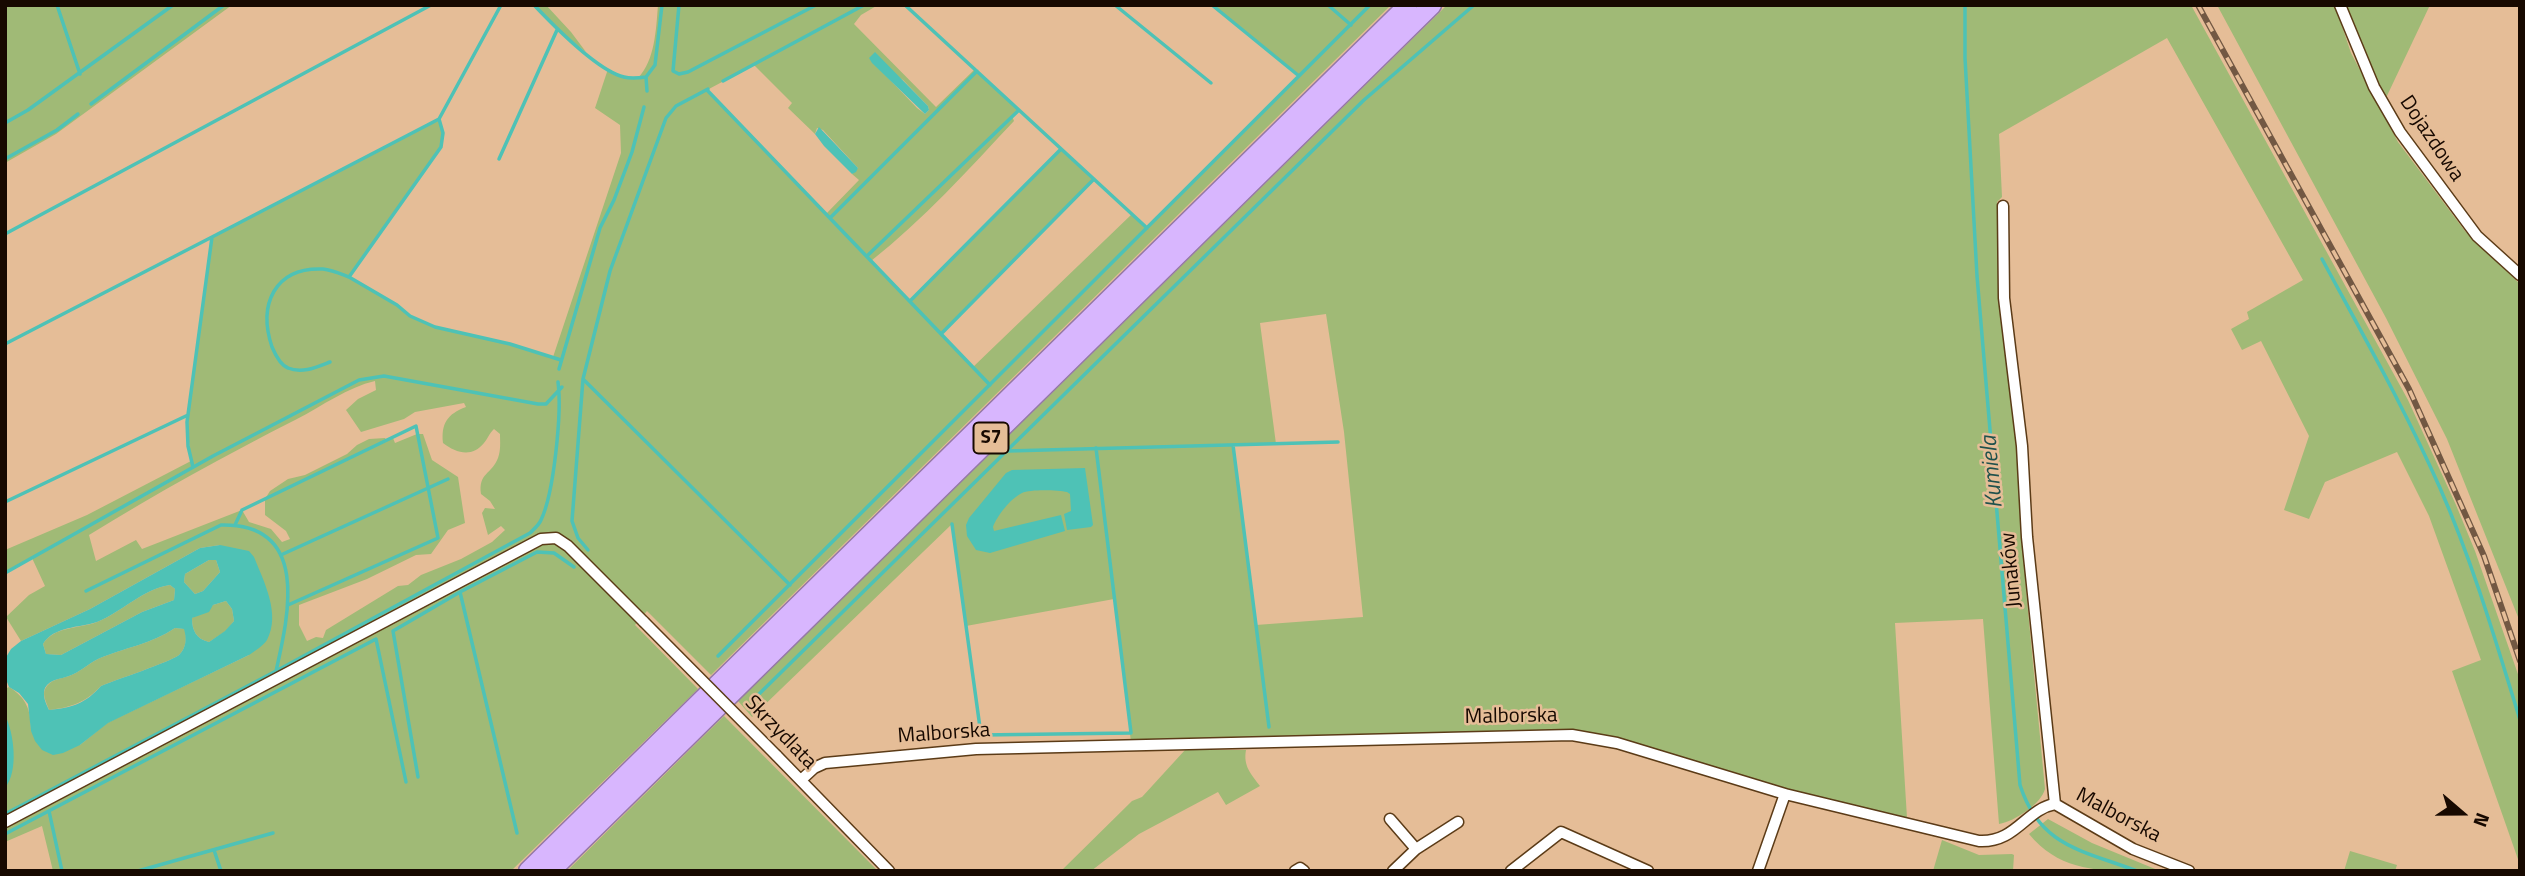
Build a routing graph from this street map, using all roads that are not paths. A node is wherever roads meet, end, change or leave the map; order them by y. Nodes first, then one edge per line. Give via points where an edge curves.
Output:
1 (1408, 5) edge
2 (1432, 5) edge
3 (2340, 5) edge
4 (2003, 206) dead end
5 (2520, 275) edge
6 (801, 780) junction
7 (1785, 794) junction
8 (2055, 804) junction
9 (1390, 819) dead end
10 (5, 822) edge
11 (1458, 822) dead end
12 (1416, 849) junction
13 (528, 871) edge
14 (551, 871) edge
15 (889, 871) edge
16 (1393, 871) edge
17 (1511, 871) edge
18 (1648, 871) edge
19 (1758, 871) edge
20 (2189, 871) edge

1 - 13 highway, S7
2 - 14 highway, S7
3 - 5 street, Dojazdowa via 2374,87 2400,132 2477,236
4 - 8 street, Junaków via 2004,298
6 - 7 street, Malborska via 825,763 976,749 1572,735 1617,743
6 - 10 street, Skrzydlata, bridge via 556,538 541,539
6 - 15 street, Skrzydlata
7 - 8 street, Malborska via 1979,841 2000,839
7 - 19 street
8 - 20 street, Malborska via 2133,849
9 - 12 street
11 - 12 street
12 - 16 street
17 - 18 street via 1561,832

